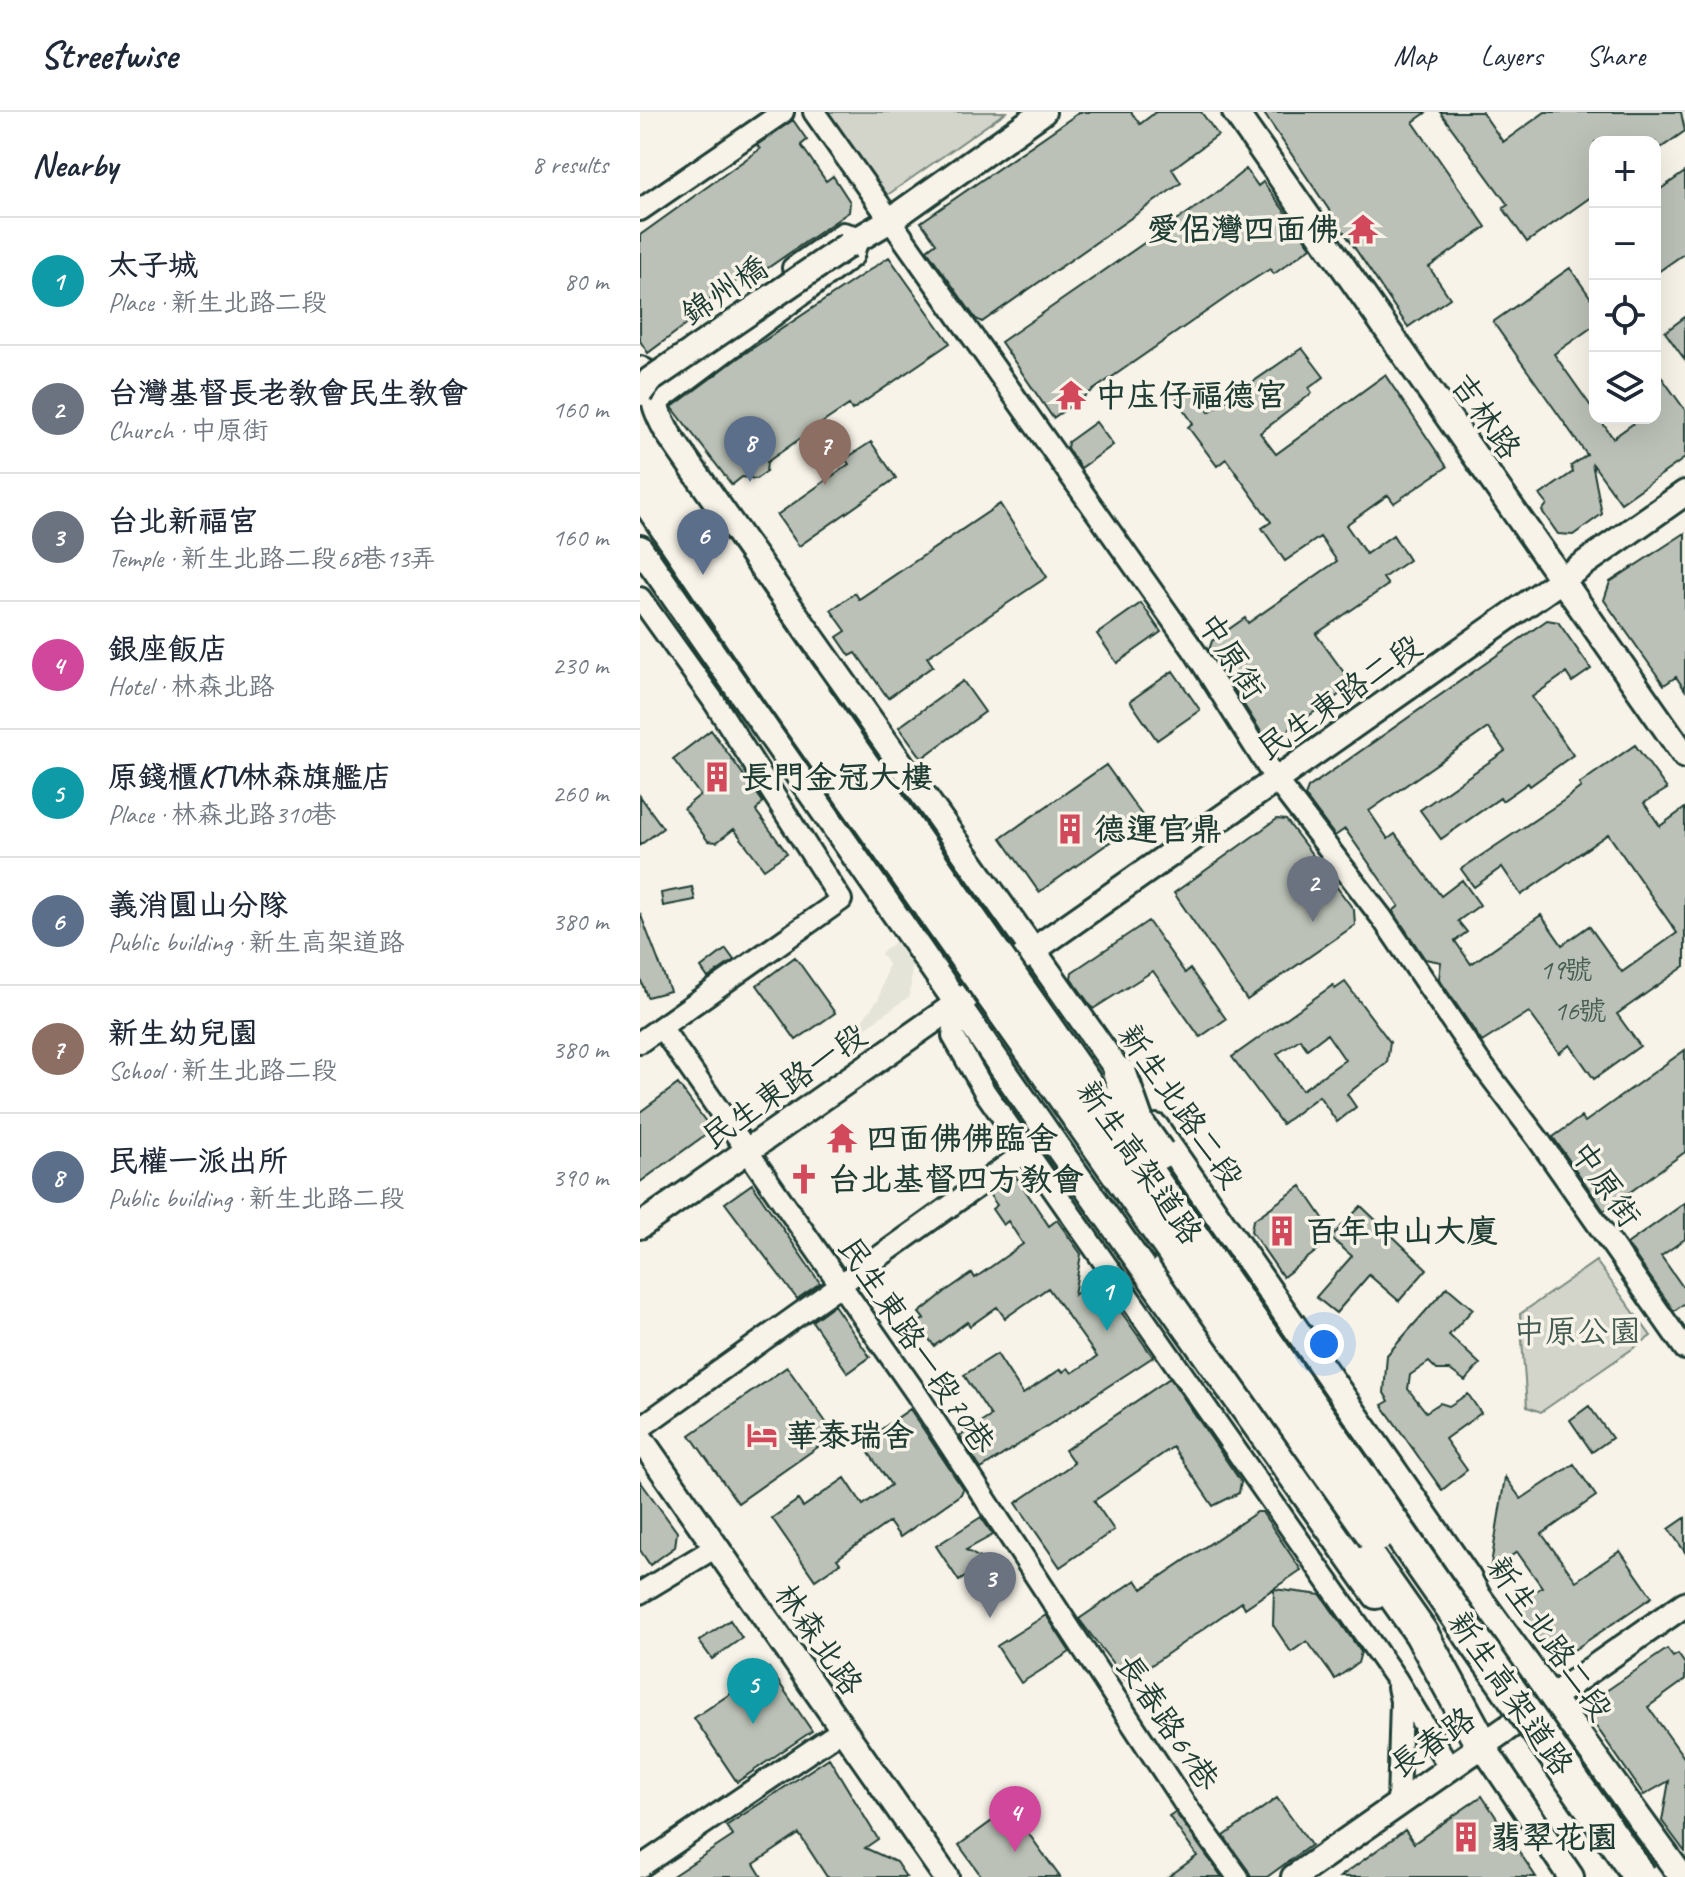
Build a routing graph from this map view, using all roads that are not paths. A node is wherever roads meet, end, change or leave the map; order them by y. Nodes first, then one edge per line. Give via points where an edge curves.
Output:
1 (783, 112) edge
2 (814, 112) edge
3 (1043, 112) edge
4 (1235, 112) edge
5 (640, 210) edge
6 (892, 219) junction
7 (645, 384) edge
8 (640, 447) edge
9 (640, 488) edge
10 (1685, 493) edge
11 (640, 548) edge
12 (1562, 580) junction
13 (640, 598) edge
14 (1685, 756) edge
15 (1276, 780) junction
16 (841, 838) junction
17 (814, 854) junction
18 (1032, 952) junction
19 (962, 1000) junction
20 (661, 1027) junction
21 (640, 1042) edge
22 (1120, 1074) junction
23 (1081, 1121) junction
24 (1027, 1151) junction
25 (746, 1152) junction
26 (640, 1226) edge
27 (842, 1284) junction
28 (1685, 1349) edge
29 (640, 1428) edge
30 (640, 1438) edge
31 (716, 1547) junction
32 (640, 1593) edge
33 (1050, 1600) joint
34 (1685, 1604) edge
35 (1396, 1679) junction
36 (1553, 1696) junction
37 (843, 1729) junction
38 (1482, 1745) junction
39 (1450, 1768) junction
40 (1398, 1804) junction
41 (640, 1867) edge
42 (1660, 1870) edge
43 (946, 1877) edge
44 (1238, 1877) edge
45 (1294, 1877) edge
46 (1571, 1877) edge
47 (1616, 1877) edge
48 (1640, 1877) edge
49 (1682, 1877) edge

1 - 5 street
2 - 6 street, 中原街
3 - 6 street, 錦州橋
4 - 12 street, 吉林路
6 - 7 street, 錦州橋, bridge
6 - 15 street, 中原街 via 1195,652
7 - 18 street, 新生北路二段 via 670,437
8 - 48 highway, 新生高架道路, bridge
9 - 23 highway, 新生高架道路, bridge
10 - 12 street, 民生東路二段
11 - 16 street
12 - 14 street, 吉林路
12 - 15 street, 民生東路二段
13 - 17 street
15 - 18 street, 民生東路二段
15 - 28 street, 中原街 via 1382,918
16 - 17 street
16 - 19 street
17 - 20 street via 841,900
18 - 19 street, 民生東路二段, bridge
18 - 22 street, 新生北路二段
19 - 24 street via 953,1036
19 - 25 street, 民生東路一段
19 - 38 street
20 - 21 street
20 - 25 street, 民生東路一段70巷
22 - 36 street, 新生北路二段 via 1478,1596
22 - 42 highway, bridge via 1138,1125 1603,1798
23 - 38 highway, bridge via 1191,1305 1421,1633
23 - 47 highway, 新生高架道路, bridge
24 - 27 street
24 - 35 street
25 - 26 street, 民生東路一段
25 - 27 street, 民生東路一段70巷
27 - 29 street
27 - 33 street, 民生東路一段70巷
30 - 31 street, 林森北路
31 - 32 street
31 - 37 street, 林森北路
33 - 44 street, 長春路61巷
34 - 36 street, 長春路
35 - 39 street
35 - 40 street via 1401,1701
36 - 38 street, 長春路
36 - 42 street, 新生北路二段
37 - 41 street
37 - 43 street, 林森北路
38 - 39 street, 長春路
38 - 46 street
39 - 40 street, 長春路
40 - 45 street, 長春路
42 - 49 street, 新生北路二段

